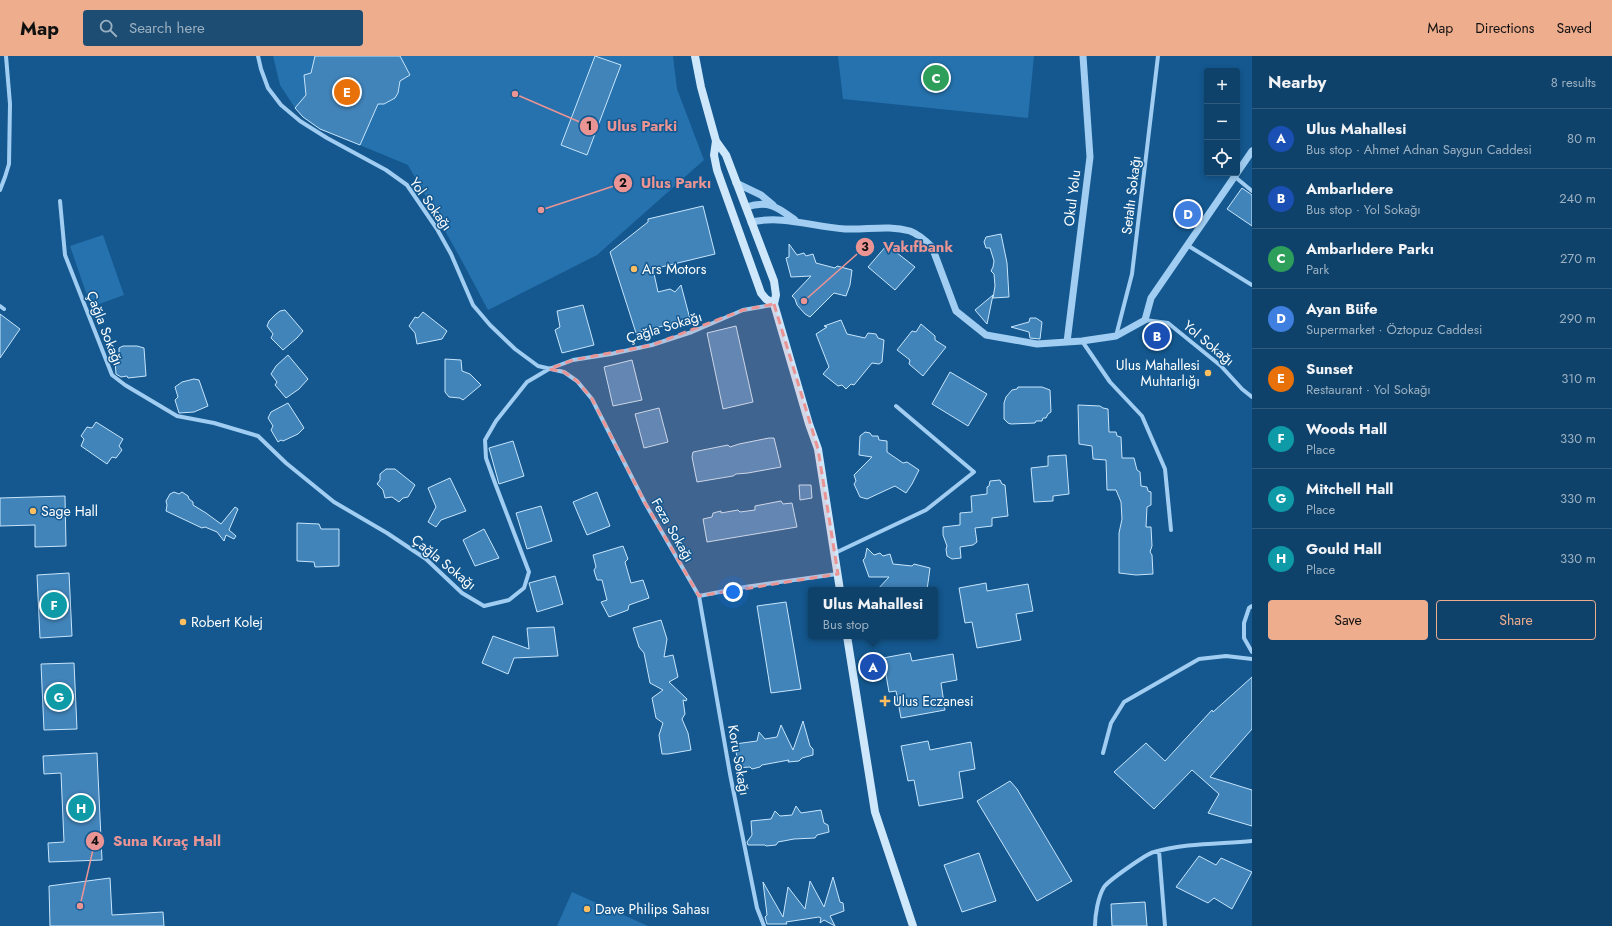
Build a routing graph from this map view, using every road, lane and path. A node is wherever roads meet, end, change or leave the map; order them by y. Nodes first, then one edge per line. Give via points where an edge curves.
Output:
1 (6, 56) edge
2 (258, 56) edge
3 (695, 56) edge
4 (1083, 56) edge
5 (1158, 56) edge
6 (716, 141) junction
7 (1252, 151) edge
8 (1240, 168) edge
9 (1235, 176) edge
10 (1238, 176) edge
11 (736, 183) junction
12 (0, 190) edge
13 (1252, 191) edge
14 (60, 201) dead end
15 (773, 205) junction
16 (746, 207) junction
17 (733, 213) junction
18 (795, 220) junction
19 (751, 222) junction
20 (739, 228) junction
21 (1187, 245) junction
22 (1252, 285) edge
23 (774, 304) junction
24 (1145, 320) junction
25 (1116, 336) junction
26 (1082, 341) junction
27 (1067, 342) junction
28 (549, 369) junction
29 (1252, 397) edge
30 (896, 406) dead end
31 (1171, 530) dead end
32 (834, 553) junction
33 (838, 574) junction
34 (840, 587) edge
35 (699, 596) junction
36 (1252, 606) edge
37 (847, 639) edge
38 (1252, 652) edge
39 (1252, 659) edge
40 (1103, 753) dead end
41 (1252, 841) edge
42 (1159, 851) junction
43 (764, 926) edge
44 (913, 926) edge
45 (1095, 926) edge
46 (1165, 926) edge

1 - 12 street via 10,104 9,164
2 - 28 street, Yol Sokağı via 268,88 281,105 300,121 386,170 407,185 447,247 473,305 515,349 538,366
3 - 6 main road
4 - 27 street, Okul Yolu via 1090,156
5 - 25 street, Setaltı Sokağı via 1132,274
6 - 11 main road via 726,155
6 - 17 main road via 714,155
7 - 8 street
9 - 21 street
10 - 13 street
11 - 15 street via 761,195
11 - 16 main road
14 - 28 street, Çağla Sokağı via 65,256 112,375 177,416 214,423 258,436 286,463 334,502 420,555 462,593 484,606 509,600 524,588 529,572 494,483 486,458 485,440 496,421 527,382
15 - 16 street
15 - 18 street
16 - 17 main road
16 - 19 main road
17 - 20 main road
18 - 19 street
18 - 27 street via 840,228 892,228 910,231 932,247 956,311 986,334 1037,344
19 - 20 main road
19 - 23 main road via 774,282
20 - 23 main road via 761,293
21 - 22 street
21 - 24 street via 1151,298
23 - 28 street, Çağla Sokağı via 743,310 692,332 652,345 574,360
23 - 32 main road via 818,449
24 - 25 street
24 - 29 street, Yol Sokağı via 1168,323 1221,366
25 - 26 street
26 - 27 street
26 - 31 street via 1110,382 1142,416 1165,469
28 - 35 street, Feza Sokağı via 564,372 577,381 592,399 645,504
30 - 32 street via 974,472 926,510
32 - 33 main road
33 - 34 main road
33 - 35 street
35 - 43 street, Koru Sokağı via 730,774 757,908
36 - 38 street via 1244,623 1244,638
37 - 44 main road via 875,812
39 - 40 street via 1226,656 1198,659 1124,702 1111,723
41 - 42 street via 1178,846
42 - 45 street via 1152,852 1104,887 1095,914
42 - 46 street

